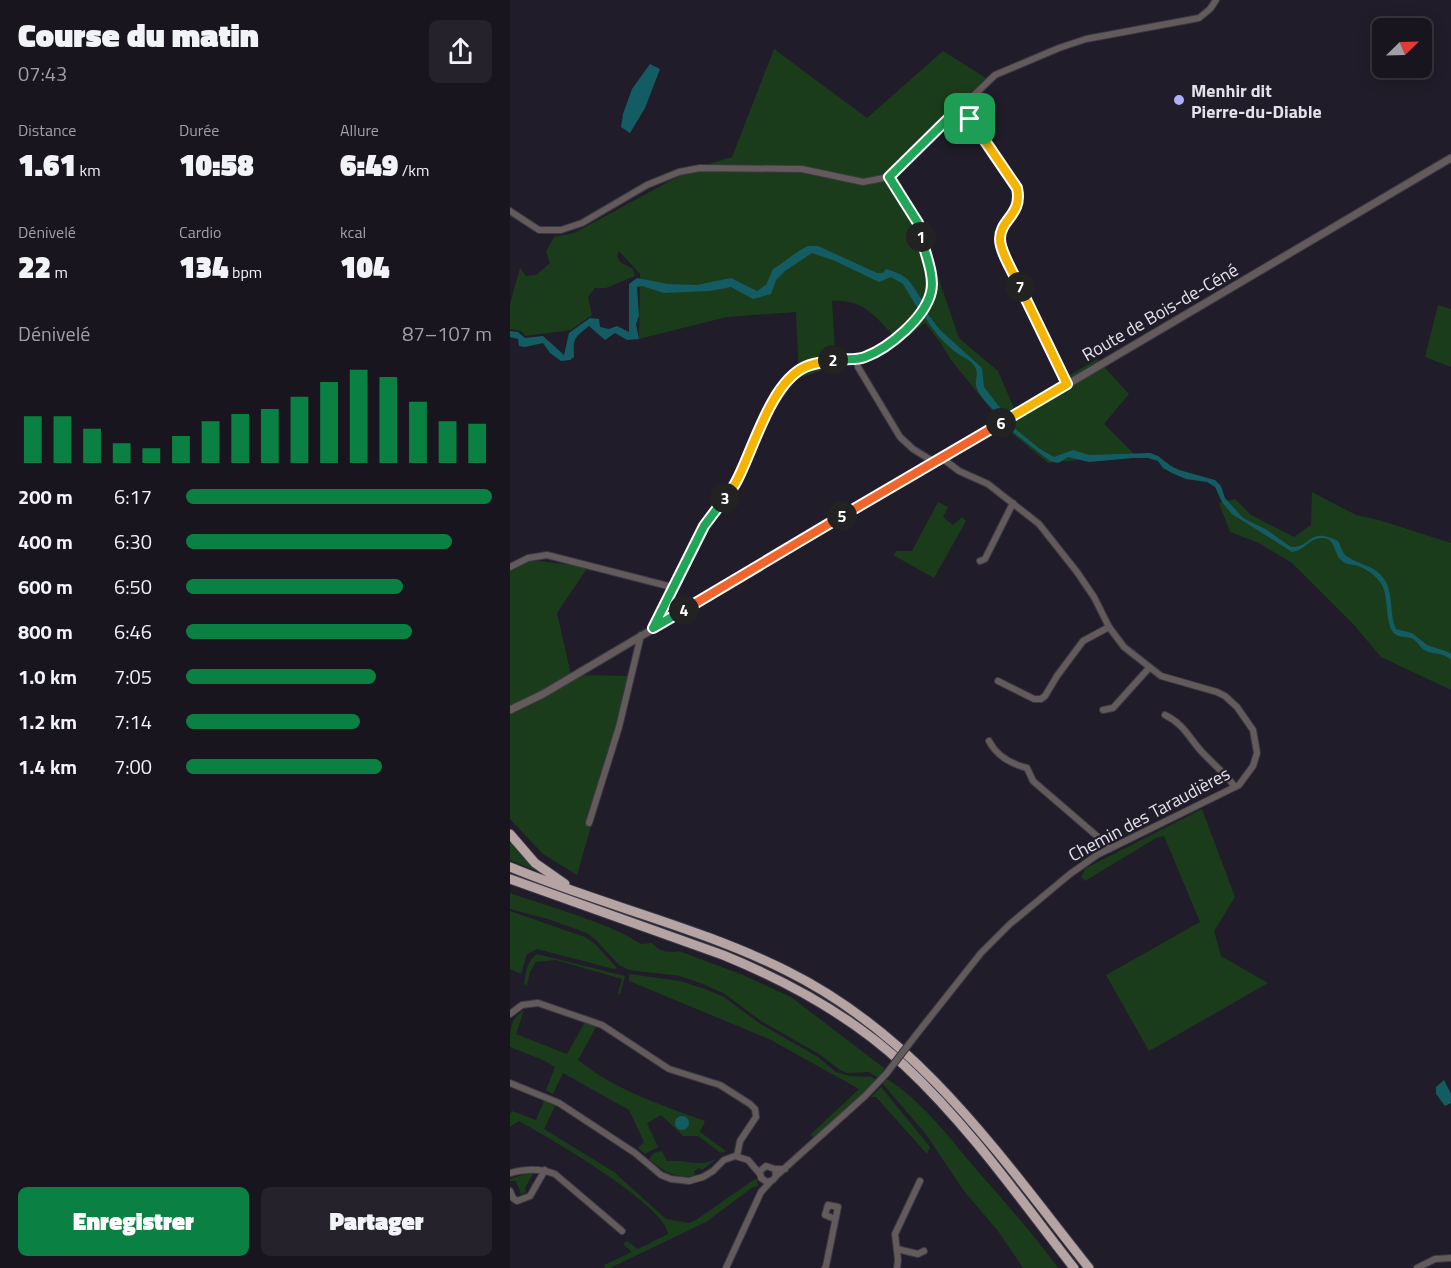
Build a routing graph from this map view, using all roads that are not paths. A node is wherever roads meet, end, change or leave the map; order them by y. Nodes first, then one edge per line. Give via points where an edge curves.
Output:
1 (1216, 0) edge
2 (960, 107) junction
3 (1451, 158) edge
4 (889, 177) junction
5 (510, 211) edge
6 (856, 359) junction
7 (1067, 384) junction
8 (942, 458) junction
9 (934, 462) junction
10 (1013, 503) junction
11 (980, 561) dead end
12 (510, 567) edge
13 (672, 587) junction
14 (1108, 627) junction
15 (653, 628) junction
16 (641, 635) junction
17 (1149, 668) junction
18 (998, 681) dead end
19 (510, 710) edge
20 (1103, 710) dead end
21 (1165, 715) dead end
22 (988, 741) dead end
23 (1235, 787) junction
24 (589, 823) dead end
25 (510, 834) edge
26 (1109, 849) junction
27 (510, 867) edge
28 (510, 879) edge
29 (510, 884) edge
30 (577, 892) junction
31 (558, 897) junction
32 (510, 1014) edge
33 (510, 1083) edge
34 (737, 1156) junction
35 (752, 1164) junction
36 (764, 1167) junction
37 (545, 1170) junction
38 (776, 1172) junction
39 (510, 1173) edge
40 (762, 1177) junction
41 (920, 1181) dead end
42 (771, 1182) junction
43 (510, 1191) edge
44 (761, 1192) junction
45 (835, 1219) dead end
46 (622, 1231) dead end
47 (897, 1249) junction
48 (924, 1251) dead end
49 (1451, 1258) edge
50 (726, 1268) edge
51 (825, 1268) edge
52 (897, 1268) edge
53 (1074, 1268) edge
54 (1089, 1268) edge
55 (1417, 1268) edge

1 - 2 street via 1199,18 1086,39 1038,57 995,75
2 - 4 street
2 - 7 street via 1017,188 1018,206 1001,232 1001,247
3 - 7 street, Route de Bois-de-Céné
4 - 5 street via 863,182 802,170 700,168 678,171 582,224 561,230 538,230
4 - 6 street via 918,223 931,293 923,310 901,334 886,347
6 - 9 street via 900,437
6 - 13 street via 805,367 787,383 759,426 736,483 704,526
7 - 8 street, Route de Bois-de-Céné
8 - 9 street, Route de Bois-de-Céné
8 - 10 street, Chemin des Taraudières
9 - 15 street, Route de Bois-de-Céné
10 - 11 street via 985,559
10 - 14 street, Chemin des Taraudières via 1039,524 1077,572
12 - 13 street via 528,558 547,555
13 - 15 street
14 - 17 street, Chemin des Taraudières
14 - 18 street via 1083,641 1041,699
15 - 16 street, Route de Bois-de-Céné
16 - 19 street, Route de Bois-de-Céné
16 - 24 street via 619,727
17 - 20 street via 1113,708
17 - 23 street, Chemin des Taraudières via 1168,679 1225,696 1244,715 1256,739 1257,753 1253,766
21 - 23 street via 1185,729
22 - 26 street via 994,750 1027,768 1033,781
23 - 26 street, Chemin des Taraudières
25 - 30 highway via 535,863
26 - 38 street, Chemin des Taraudières, bridge via 1077,868 1003,931 886,1074 786,1168
27 - 30 highway
28 - 31 highway
29 - 31 highway
30 - 54 highway via 759,957 863,1017 902,1047 948,1094
31 - 53 highway via 723,954 798,989 848,1020 904,1065 951,1113
32 - 34 street via 522,1005 538,1003 602,1025 669,1069 711,1081 744,1100 755,1109 756,1117 740,1141
33 - 34 street via 559,1103 671,1179 696,1180 726,1158
34 - 35 street
35 - 36 street
35 - 40 street
36 - 38 street via 770,1166
36 - 40 street
37 - 39 street
37 - 43 street via 530,1196 517,1201
37 - 46 street via 555,1174
38 - 42 street, Chemin des Taraudières
40 - 42 street
40 - 44 street
41 - 47 street via 895,1234
42 - 44 street
44 - 50 street
45 - 51 street
47 - 48 street via 918,1254
47 - 52 street
49 - 55 street via 1435,1259

